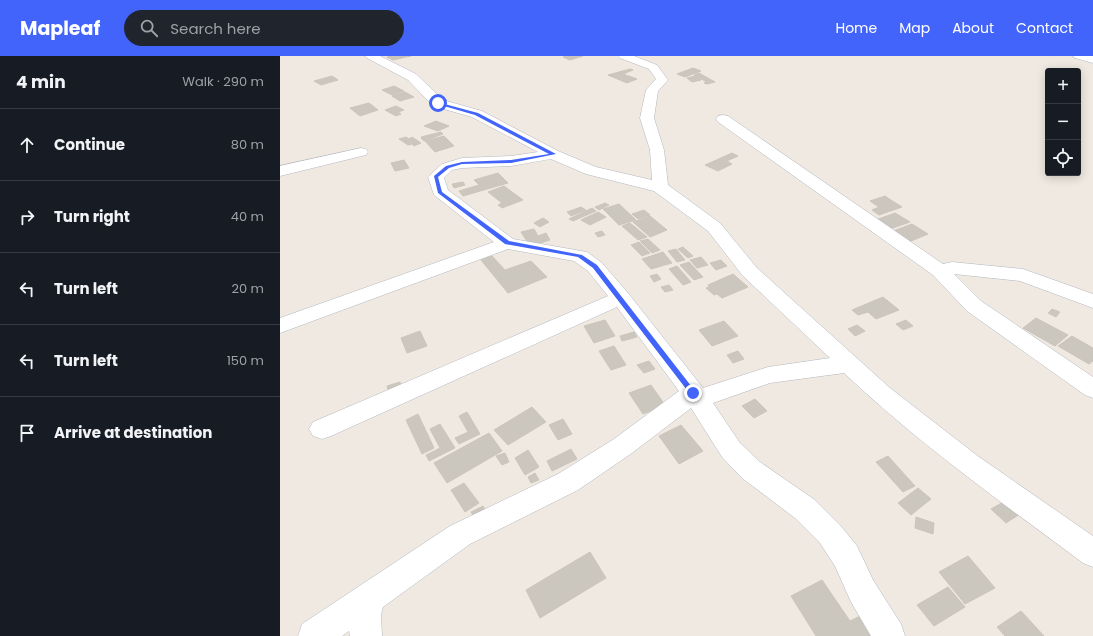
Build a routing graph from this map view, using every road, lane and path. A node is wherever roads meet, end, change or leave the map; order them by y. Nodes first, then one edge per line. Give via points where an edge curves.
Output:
1 (371, 56) edge
2 (624, 56) edge
3 (1079, 56) edge
4 (1093, 60) edge
5 (723, 119) dead end
6 (361, 152) dead end
7 (553, 154) junction
8 (280, 171) edge
9 (660, 187) junction
10 (507, 243) junction
11 (940, 271) junction
12 (621, 298) junction
13 (1093, 301) edge
14 (280, 326) edge
15 (848, 364) junction
16 (1093, 389) edge
17 (695, 396) junction
18 (322, 429) dead end
19 (1093, 553) edge
20 (369, 598) junction
21 (314, 636) edge
22 (366, 636) edge
23 (889, 636) edge

1 - 7 street via 412,77 438,103 477,114
2 - 9 street via 653,67 662,80 652,90 647,118 657,150
3 - 4 street
5 - 11 street
6 - 8 street
7 - 9 street via 591,171
7 - 10 street via 511,161 462,163 447,167 436,176 440,192
9 - 15 street via 714,226 750,272
10 - 12 street via 580,256 595,266
10 - 14 street
11 - 13 street via 952,268 1023,275
11 - 16 street via 974,306
12 - 17 street
12 - 18 street
15 - 17 street via 768,375
15 - 19 street via 970,464
17 - 20 street via 568,482 460,535
17 - 23 street via 731,450 752,470 805,509 830,534 846,556 862,591
20 - 21 street
20 - 22 street via 365,615

